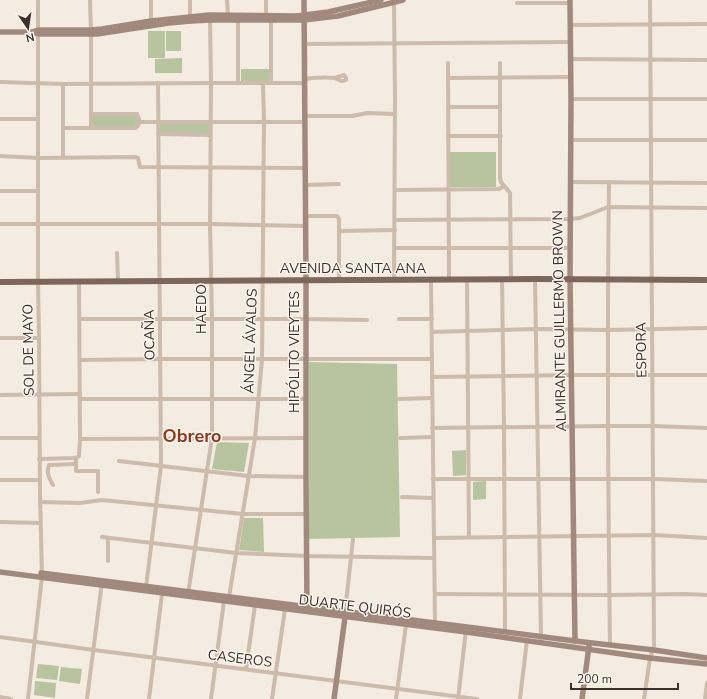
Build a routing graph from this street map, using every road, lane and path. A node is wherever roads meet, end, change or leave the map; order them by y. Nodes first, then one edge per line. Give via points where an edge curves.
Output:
1 (38, 0) edge
2 (90, 0) edge
3 (151, 0) edge
4 (190, 0) edge
5 (227, 0) edge
6 (266, 0) edge
7 (304, 0) edge
8 (381, 0) edge
9 (403, 0) edge
10 (650, 0) edge
11 (394, 1) edge
12 (517, 2) dead end
13 (570, 2) edge
14 (228, 15) junction
15 (266, 16) junction
16 (190, 18) junction
17 (304, 18) junction
18 (210, 20) junction
19 (238, 20) junction
20 (271, 20) junction
21 (151, 21) junction
22 (570, 24) junction
23 (707, 24) edge
24 (650, 25) junction
25 (0, 32) edge
26 (36, 32) junction
27 (91, 32) junction
28 (570, 42) junction
29 (304, 44) junction
30 (395, 44) junction
31 (571, 59) junction
32 (650, 60) junction
33 (707, 60) edge
34 (448, 63) dead end
35 (500, 63) dead end
36 (571, 77) junction
37 (335, 78) dead end
38 (448, 78) junction
39 (500, 78) junction
40 (305, 81) junction
41 (0, 82) edge
42 (158, 83) junction
43 (211, 83) junction
44 (238, 83) junction
45 (263, 83) junction
46 (271, 83) junction
47 (38, 84) junction
48 (63, 84) junction
49 (91, 84) junction
50 (571, 99) junction
51 (650, 99) junction
52 (707, 99) edge
53 (448, 107) junction
54 (500, 107) junction
55 (91, 114) junction
56 (395, 114) junction
57 (0, 119) edge
58 (38, 119) junction
59 (305, 119) junction
60 (210, 121) junction
61 (140, 122) junction
62 (158, 122) junction
63 (264, 122) junction
64 (63, 128) junction
65 (91, 128) junction
66 (158, 134) junction
67 (210, 135) junction
68 (448, 136) junction
69 (500, 136) junction
70 (570, 140) junction
71 (651, 140) junction
72 (707, 140) edge
73 (0, 156) edge
74 (63, 157) junction
75 (38, 158) junction
76 (158, 167) junction
77 (210, 168) junction
78 (264, 168) junction
79 (305, 168) junction
80 (570, 182) junction
81 (608, 182) junction
82 (651, 183) junction
83 (707, 183) edge
84 (339, 184) dead end
85 (305, 185) junction
86 (504, 186) junction
87 (448, 189) junction
88 (395, 190) junction
89 (0, 191) edge
90 (37, 191) junction
91 (608, 207) junction
92 (652, 207) junction
93 (707, 208) edge
94 (306, 216) junction
95 (448, 219) junction
96 (510, 219) junction
97 (570, 219) junction
98 (395, 220) junction
99 (0, 224) edge
100 (38, 224) junction
101 (210, 224) junction
102 (159, 225) junction
103 (263, 225) junction
104 (306, 226) junction
105 (395, 230) junction
106 (339, 231) junction
107 (395, 248) junction
108 (449, 248) junction
109 (510, 248) junction
110 (570, 248) junction
111 (117, 253) dead end
112 (467, 279) junction
113 (502, 279) junction
114 (511, 279) junction
115 (535, 279) junction
116 (570, 279) junction
117 (607, 279) junction
118 (652, 279) junction
119 (212, 280) junction
120 (263, 280) junction
121 (306, 280) junction
122 (339, 280) junction
123 (394, 280) junction
124 (431, 280) junction
125 (449, 280) junction
126 (707, 280) edge
127 (79, 281) junction
128 (118, 281) junction
129 (160, 281) junction
130 (0, 282) edge
131 (38, 282) junction
132 (80, 319) junction
133 (160, 319) junction
134 (212, 319) junction
135 (263, 319) junction
136 (306, 319) junction
137 (432, 319) junction
138 (367, 320) dead end
139 (399, 320) dead end
140 (707, 328) edge
141 (536, 329) junction
142 (571, 329) junction
143 (652, 329) junction
144 (467, 330) junction
145 (502, 330) junction
146 (608, 330) junction
147 (432, 332) junction
148 (0, 338) edge
149 (39, 338) junction
150 (161, 359) junction
151 (212, 359) junction
152 (262, 359) junction
153 (306, 359) junction
154 (432, 359) junction
155 (80, 360) junction
156 (503, 375) junction
157 (537, 375) junction
158 (571, 375) junction
159 (608, 375) junction
160 (653, 375) junction
161 (707, 375) edge
162 (468, 376) junction
163 (432, 377) junction
164 (40, 394) junction
165 (80, 394) junction
166 (0, 395) edge
167 (432, 398) junction
168 (80, 399) junction
169 (161, 399) junction
170 (212, 399) junction
171 (259, 399) junction
172 (306, 399) junction
173 (399, 399) dead end
174 (538, 426) junction
175 (608, 426) junction
176 (653, 426) junction
177 (468, 427) junction
178 (504, 427) junction
179 (572, 427) junction
180 (432, 428) junction
181 (707, 428) edge
182 (432, 437) junction
183 (0, 438) edge
184 (39, 438) junction
185 (161, 438) junction
186 (212, 438) junction
187 (255, 438) junction
188 (306, 438) junction
189 (400, 438) dead end
190 (80, 439) junction
191 (76, 458) junction
192 (40, 459) junction
193 (119, 462) dead end
194 (76, 464) junction
195 (161, 466) junction
196 (207, 471) junction
197 (248, 476) junction
198 (306, 477) junction
199 (469, 479) junction
200 (504, 479) junction
201 (538, 479) junction
202 (572, 479) junction
203 (608, 479) junction
204 (654, 479) junction
205 (0, 480) edge
206 (40, 480) junction
207 (433, 480) junction
208 (707, 481) edge
209 (53, 485) dead end
210 (98, 492) dead end
211 (402, 497) dead end
212 (433, 498) junction
213 (40, 502) junction
214 (156, 505) junction
215 (200, 511) junction
216 (243, 514) junction
217 (306, 514) junction
218 (0, 522) edge
219 (40, 523) junction
220 (539, 536) junction
221 (573, 536) junction
222 (608, 536) junction
223 (654, 536) junction
224 (102, 537) dead end
225 (469, 537) junction
226 (505, 537) junction
227 (108, 538) junction
228 (434, 538) junction
229 (707, 538) edge
230 (353, 539) dead end
231 (151, 544) junction
232 (194, 549) junction
233 (236, 553) junction
234 (307, 556) junction
235 (352, 556) junction
236 (434, 558) junction
237 (108, 561) dead end
238 (0, 569) edge
239 (0, 572) edge
240 (41, 575) junction
241 (102, 583) junction
242 (146, 587) junction
243 (162, 594) junction
244 (188, 594) junction
245 (435, 594) junction
246 (505, 595) junction
247 (540, 595) junction
248 (574, 595) junction
249 (609, 595) junction
250 (654, 595) junction
251 (707, 595) edge
252 (229, 597) junction
253 (224, 601) junction
254 (254, 605) junction
255 (284, 607) junction
256 (307, 610) junction
257 (345, 614) junction
258 (406, 624) junction
259 (435, 626) junction
260 (466, 630) junction
261 (505, 632) junction
262 (0, 637) edge
263 (527, 640) junction
264 (541, 640) junction
265 (35, 641) junction
266 (575, 641) junction
267 (610, 645) junction
268 (589, 646) junction
269 (94, 650) junction
270 (654, 650) junction
271 (154, 658) junction
272 (650, 658) junction
273 (707, 658) edge
274 (707, 664) edge
275 (216, 666) junction
276 (246, 669) junction
277 (276, 673) junction
278 (336, 681) junction
279 (707, 683) edge
280 (398, 689) junction
281 (0, 698) edge
282 (458, 698) edge
283 (11, 699) edge
284 (28, 699) edge
285 (87, 699) edge
286 (149, 699) edge
287 (211, 699) edge
288 (272, 699) edge
289 (334, 699) edge
290 (396, 699) edge
291 (476, 699) edge
292 (520, 699) edge
293 (582, 699) edge
294 (644, 699) edge
295 (705, 699) edge

1 - 26 street, SOL DE MAYO
2 - 27 street
3 - 21 street
4 - 16 street
5 - 14 street
6 - 15 street
7 - 17 main road, HIPÓLITO VIEYTES
8 - 17 main road
9 - 11 main road
10 - 24 street, ESPORA
11 - 17 main road via 338,16
11 - 30 street
12 - 13 street
13 - 22 main road, ALMIRANTE GUILLERMO BROWN
14 - 15 main road
14 - 16 main road
15 - 17 main road
16 - 18 main road
16 - 21 main road
16 - 27 main road via 121,31
17 - 20 main road
17 - 29 main road, HIPÓLITO VIEYTES
18 - 19 main road
18 - 43 street, HAEDO
19 - 20 main road
19 - 44 street
20 - 46 street
21 - 27 main road
22 - 24 street
22 - 28 main road, ALMIRANTE GUILLERMO BROWN
23 - 24 street
24 - 32 street, ESPORA
25 - 26 main road
26 - 27 main road
26 - 47 street, SOL DE MAYO
27 - 49 street
28 - 30 street
28 - 31 main road, ALMIRANTE GUILLERMO BROWN
29 - 30 street
29 - 40 main road, HIPÓLITO VIEYTES
30 - 56 street
31 - 32 street
31 - 36 main road, ALMIRANTE GUILLERMO BROWN
32 - 33 street
32 - 51 street, ESPORA
34 - 38 street
35 - 39 street
36 - 39 street
36 - 50 main road, ALMIRANTE GUILLERMO BROWN
37 - 40 street
38 - 39 street
38 - 53 street
39 - 54 street
40 - 46 street
40 - 59 main road, HIPÓLITO VIEYTES
41 - 47 street
42 - 43 street
42 - 49 street
42 - 62 street, OCAÑA
43 - 44 street
43 - 60 street, HAEDO
44 - 45 street
45 - 46 street
45 - 63 street, ÁNGEL ÁVALOS
47 - 48 street
47 - 58 street, SOL DE MAYO
48 - 49 street
48 - 64 street
49 - 55 street
50 - 51 street
50 - 70 main road, ALMIRANTE GUILLERMO BROWN
51 - 52 street
51 - 71 street, ESPORA
53 - 54 street
53 - 68 street
54 - 69 street
55 - 61 street via 137,114
55 - 65 street
56 - 59 street via 367,113
56 - 88 street
57 - 58 street
58 - 75 street, SOL DE MAYO
59 - 63 street
59 - 79 main road, HIPÓLITO VIEYTES
60 - 62 street
60 - 63 street
60 - 67 street, HAEDO
61 - 62 street
61 - 65 street via 135,128
62 - 66 street, OCAÑA
63 - 78 street, ÁNGEL ÁVALOS
64 - 65 street
64 - 74 street
66 - 67 street
66 - 76 street, OCAÑA
67 - 77 street, HAEDO
68 - 69 street
68 - 87 street
69 - 86 street via 500,178
70 - 71 street
70 - 80 main road, ALMIRANTE GUILLERMO BROWN
71 - 72 street
71 - 82 street, ESPORA
73 - 75 street
74 - 75 street
74 - 76 street via 135,157 142,168
75 - 90 street, SOL DE MAYO
76 - 77 street
76 - 102 street, OCAÑA
77 - 78 street
77 - 101 street, HAEDO
78 - 79 street
78 - 103 street, ÁNGEL ÁVALOS
79 - 85 main road, HIPÓLITO VIEYTES
80 - 81 street
80 - 97 main road, ALMIRANTE GUILLERMO BROWN
81 - 82 street
81 - 91 street
82 - 83 street
82 - 92 street, ESPORA
84 - 85 street
85 - 94 main road, HIPÓLITO VIEYTES
86 - 87 street via 498,189
86 - 96 street via 510,194
87 - 88 street
87 - 95 street
88 - 98 street
89 - 90 street
90 - 100 street, SOL DE MAYO
91 - 92 street
91 - 97 street via 580,218
91 - 117 street
92 - 93 street
92 - 118 street, ESPORA
94 - 104 main road, HIPÓLITO VIEYTES
94 - 106 street via 337,216
95 - 96 street
95 - 98 street
95 - 108 street
96 - 97 street
96 - 109 street
97 - 110 main road, ALMIRANTE GUILLERMO BROWN
98 - 105 street
99 - 100 street
100 - 102 street
100 - 131 street, SOL DE MAYO
101 - 102 street
101 - 103 street
101 - 119 street, HAEDO
102 - 129 street, OCAÑA
103 - 104 street
103 - 120 street, ÁNGEL ÁVALOS
104 - 121 main road, HIPÓLITO VIEYTES
105 - 106 street
105 - 107 street
106 - 122 street
107 - 108 street
107 - 123 street
108 - 109 street
108 - 125 street
109 - 110 street
109 - 114 street
110 - 116 main road, ALMIRANTE GUILLERMO BROWN
111 - 128 street
112 - 113 main road, AVENIDA SANTA ANA
112 - 125 main road, AVENIDA SANTA ANA
112 - 144 street
113 - 114 main road, AVENIDA SANTA ANA
113 - 145 street
114 - 115 main road, AVENIDA SANTA ANA
115 - 116 main road, AVENIDA SANTA ANA
115 - 141 street
116 - 117 main road, AVENIDA SANTA ANA
116 - 142 main road, ALMIRANTE GUILLERMO BROWN
117 - 118 main road, AVENIDA SANTA ANA
117 - 146 street
118 - 126 main road, AVENIDA SANTA ANA
118 - 143 street, ESPORA
119 - 120 main road, AVENIDA SANTA ANA
119 - 129 main road, AVENIDA SANTA ANA
119 - 134 street, HAEDO
120 - 121 main road, AVENIDA SANTA ANA
120 - 135 street, ÁNGEL ÁVALOS
121 - 122 main road, AVENIDA SANTA ANA
121 - 136 main road, HIPÓLITO VIEYTES
122 - 123 main road, AVENIDA SANTA ANA
123 - 124 main road, AVENIDA SANTA ANA
124 - 125 main road, AVENIDA SANTA ANA
124 - 137 street
127 - 128 main road, AVENIDA SANTA ANA
127 - 131 main road, AVENIDA SANTA ANA
127 - 132 street
128 - 129 main road, AVENIDA SANTA ANA
129 - 133 street, OCAÑA
130 - 131 main road, AVENIDA SANTA ANA
131 - 149 street, SOL DE MAYO
132 - 133 street
132 - 155 street
133 - 134 street
133 - 150 street, OCAÑA
134 - 135 street
134 - 151 street, HAEDO
135 - 136 street
135 - 152 street, ÁNGEL ÁVALOS
136 - 138 street
136 - 153 main road, HIPÓLITO VIEYTES
137 - 139 street
137 - 147 street
140 - 143 street
141 - 142 street
141 - 145 street
141 - 157 street
142 - 146 street
142 - 158 main road, ALMIRANTE GUILLERMO BROWN
143 - 146 street
143 - 160 street, ESPORA
144 - 145 street
144 - 147 street
144 - 162 street
145 - 156 street
146 - 159 street
147 - 154 street
148 - 149 street
149 - 164 street, SOL DE MAYO
150 - 151 street
150 - 155 street
150 - 169 street, OCAÑA
151 - 152 street
151 - 170 street, HAEDO
152 - 153 street
152 - 171 street, ÁNGEL ÁVALOS
153 - 154 street
153 - 172 main road, HIPÓLITO VIEYTES
154 - 163 street
155 - 165 street
156 - 157 street
156 - 162 street
156 - 178 street
157 - 158 street
157 - 174 street
158 - 159 street
158 - 179 main road, ALMIRANTE GUILLERMO BROWN
159 - 160 street
159 - 175 street
160 - 161 street
160 - 176 street, ESPORA
162 - 163 street
162 - 177 street
163 - 167 street
164 - 165 street
164 - 166 street
164 - 184 street, SOL DE MAYO
165 - 168 street
167 - 173 street
167 - 180 street
168 - 169 street
168 - 190 street
169 - 170 street
169 - 185 street, OCAÑA
170 - 171 street
170 - 186 street, HAEDO
171 - 172 street
171 - 187 street, ÁNGEL ÁVALOS
172 - 188 main road, HIPÓLITO VIEYTES
174 - 178 street
174 - 179 street
174 - 201 street
175 - 176 street
175 - 179 street
175 - 203 street
176 - 181 street
176 - 204 street, ESPORA
177 - 178 street
177 - 180 street
177 - 199 street
178 - 200 street
179 - 202 main road, ALMIRANTE GUILLERMO BROWN
180 - 182 street
182 - 189 street
182 - 207 street
183 - 184 street
184 - 192 street, SOL DE MAYO
185 - 186 street
185 - 190 street
185 - 195 street, OCAÑA
186 - 187 street
186 - 196 street, HAEDO
187 - 188 street
187 - 197 street, ÁNGEL ÁVALOS
188 - 198 main road, HIPÓLITO VIEYTES
190 - 191 street via 79,456
191 - 192 street
191 - 194 street
192 - 206 street, SOL DE MAYO
193 - 195 street
194 - 209 street via 48,465 48,477
194 - 210 street via 76,471 98,471
195 - 196 street
195 - 214 street, OCAÑA
196 - 197 street
196 - 215 street, HAEDO
197 - 198 street
197 - 216 street, ÁNGEL ÁVALOS
198 - 217 main road, HIPÓLITO VIEYTES
199 - 200 street
199 - 207 street
199 - 225 street
200 - 201 street
200 - 226 street
201 - 202 street
201 - 220 street
202 - 203 street
202 - 221 main road, ALMIRANTE GUILLERMO BROWN
203 - 204 street
203 - 222 street
204 - 208 street
204 - 223 street, ESPORA
205 - 206 street
206 - 213 street, SOL DE MAYO
207 - 212 street
211 - 212 street
212 - 228 street
213 - 214 street via 80,503 102,500
213 - 219 street, SOL DE MAYO
214 - 215 street
214 - 231 street, OCAÑA
215 - 216 street
215 - 232 street, HAEDO
216 - 217 street
216 - 233 street, ÁNGEL ÁVALOS
217 - 234 main road, HIPÓLITO VIEYTES
218 - 219 street
219 - 240 street, SOL DE MAYO
220 - 221 street
220 - 226 street
220 - 247 street
221 - 222 street
221 - 248 main road, ALMIRANTE GUILLERMO BROWN
222 - 223 street
222 - 249 street
223 - 229 street
223 - 250 street, ESPORA
224 - 227 street
225 - 226 street
225 - 228 street
226 - 246 street
227 - 231 street
227 - 237 street
228 - 236 street
230 - 235 street
231 - 232 street
231 - 242 street, OCAÑA
232 - 233 street
232 - 244 street, HAEDO
233 - 234 street
233 - 252 street, ÁNGEL ÁVALOS
234 - 235 street
234 - 256 main road, HIPÓLITO VIEYTES
235 - 236 street
235 - 257 street
236 - 245 street
238 - 240 main road, DUARTE QUIRÓS
239 - 240 main road, DUARTE QUIRÓS
240 - 241 main road, DUARTE QUIRÓS
240 - 265 street, SOL DE MAYO
241 - 242 main road, DUARTE QUIRÓS
241 - 243 main road, DUARTE QUIRÓS
241 - 269 street
242 - 244 main road, DUARTE QUIRÓS
243 - 244 main road, DUARTE QUIRÓS
243 - 271 street
244 - 252 main road, DUARTE QUIRÓS
244 - 253 main road, DUARTE QUIRÓS
245 - 246 street
245 - 259 street
246 - 247 street
246 - 261 street
247 - 248 street
247 - 264 street
248 - 249 street
248 - 266 main road, ALMIRANTE GUILLERMO BROWN
249 - 250 street
249 - 267 street
250 - 251 street
250 - 270 street, ESPORA
252 - 255 main road, DUARTE QUIRÓS
253 - 254 main road, DUARTE QUIRÓS
253 - 275 street
254 - 255 main road, DUARTE QUIRÓS
254 - 276 street
255 - 256 main road, DUARTE QUIRÓS
255 - 277 street
256 - 257 main road, DUARTE QUIRÓS
257 - 258 main road, DUARTE QUIRÓS
257 - 259 main road, DUARTE QUIRÓS
257 - 278 main road
258 - 259 main road, DUARTE QUIRÓS
258 - 280 street
259 - 260 main road, DUARTE QUIRÓS
260 - 261 main road, DUARTE QUIRÓS
260 - 263 main road, DUARTE QUIRÓS
260 - 282 street
261 - 264 main road, DUARTE QUIRÓS
262 - 265 street, CASEROS
263 - 264 main road, DUARTE QUIRÓS
263 - 292 street
264 - 266 main road, DUARTE QUIRÓS
264 - 268 main road, DUARTE QUIRÓS
265 - 269 street, CASEROS
265 - 284 street, SOL DE MAYO
266 - 268 main road, DUARTE QUIRÓS
267 - 268 main road, DUARTE QUIRÓS
267 - 270 main road, DUARTE QUIRÓS
268 - 272 main road, DUARTE QUIRÓS
268 - 293 main road
269 - 271 street, CASEROS
269 - 285 street
270 - 272 street, ESPORA
270 - 273 main road, DUARTE QUIRÓS
271 - 275 street, CASEROS
271 - 286 street
272 - 274 main road, DUARTE QUIRÓS
272 - 294 street, ESPORA
275 - 276 street, CASEROS
275 - 287 street
276 - 277 street, CASEROS
277 - 278 street, CASEROS
277 - 288 street
278 - 280 street, CASEROS
278 - 289 main road
279 - 295 street
280 - 282 street, CASEROS
280 - 290 street
281 - 283 street
282 - 291 street, CASEROS

